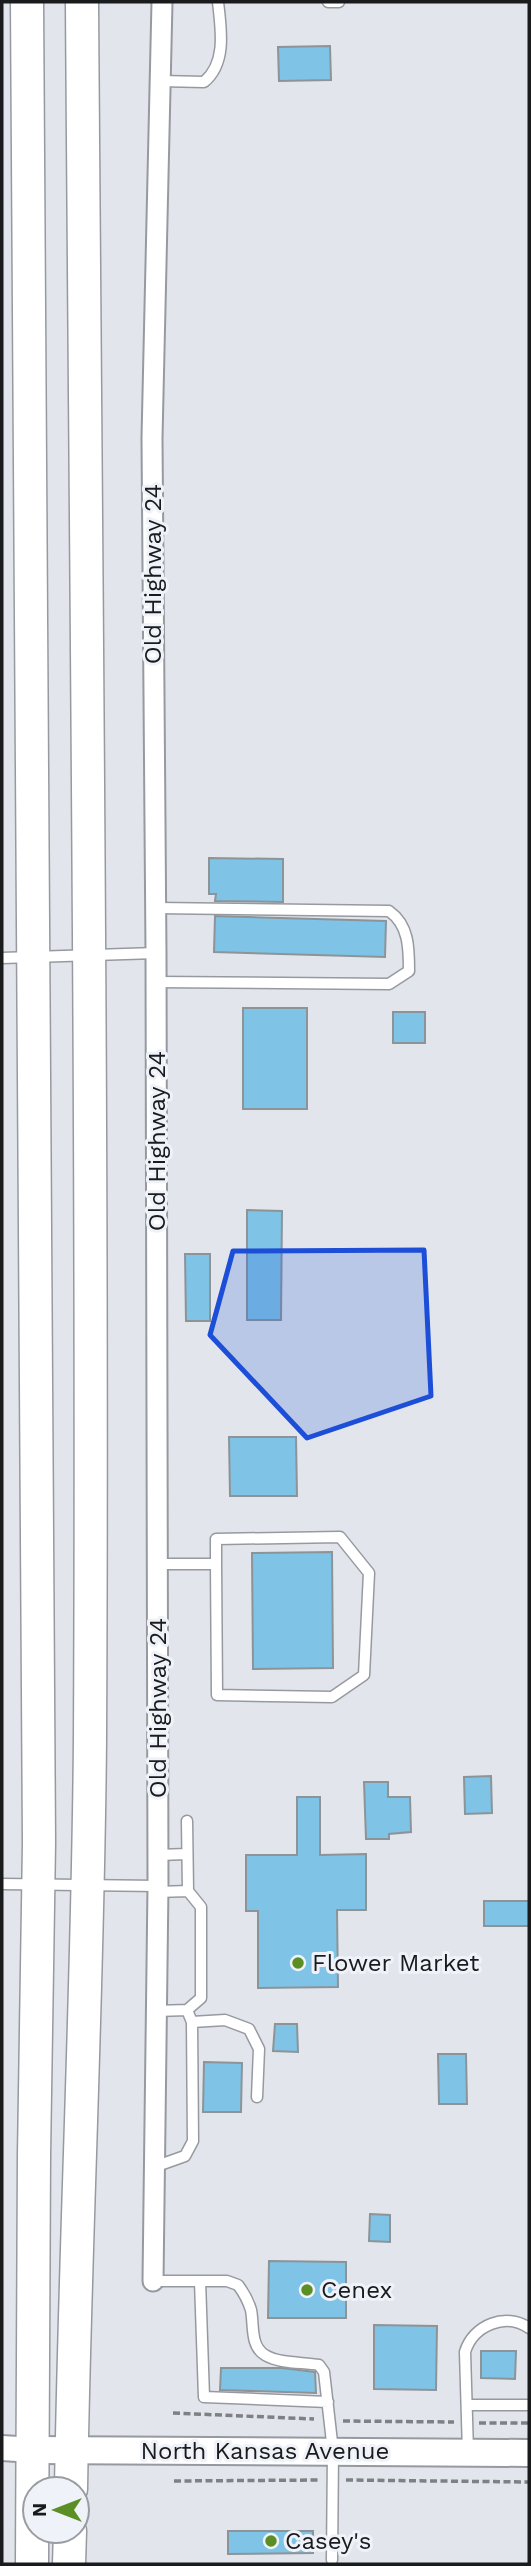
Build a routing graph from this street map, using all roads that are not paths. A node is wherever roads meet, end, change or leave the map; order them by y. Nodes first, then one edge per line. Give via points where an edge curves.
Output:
1 (27, 2) edge
2 (82, 2) edge
3 (162, 2) edge
4 (218, 2) edge
5 (328, 2) edge
6 (339, 2) edge
7 (160, 81) junction
8 (156, 908) junction
9 (156, 953) junction
10 (88, 955) junction
11 (34, 957) junction
12 (2, 958) edge
13 (156, 982) junction
14 (158, 1564) junction
15 (216, 1564) junction
16 (187, 1821) dead end
17 (187, 1854) junction
18 (158, 1855) junction
19 (2, 1884) edge
20 (88, 1884) junction
21 (38, 1885) junction
22 (158, 1889) junction
23 (188, 1891) junction
24 (187, 2010) junction
25 (156, 2011) junction
26 (192, 2022) junction
27 (257, 2097) dead end
28 (154, 2167) junction
29 (153, 2281) joint
30 (200, 2281) junction
31 (529, 2328) edge
32 (328, 2402) junction
33 (467, 2405) junction
34 (529, 2405) edge
35 (17, 2449) edge
36 (71, 2449) junction
37 (333, 2451) junction
38 (468, 2452) junction
39 (529, 2453) edge
40 (71, 2475) edge
41 (70, 2545) edge
42 (332, 2560) dead end
43 (32, 2564) edge
44 (69, 2564) edge

1 - 11 highway
2 - 10 highway
3 - 7 street, Old Highway 24
4 - 7 lane via 222,39 214,74 204,82
5 - 6 lane
7 - 8 street, Old Highway 24 via 152,438
8 - 9 street, Old Highway 24
8 - 13 lane via 389,911 400,919 409,945 409,971 389,984
9 - 10 lane
9 - 13 street, Old Highway 24
10 - 11 lane
10 - 20 highway
11 - 12 lane
11 - 21 highway
13 - 14 street, Old Highway 24
14 - 15 lane
14 - 18 street, Old Highway 24
15 - 15 lane via 217,1695 332,1697 363,1675 369,1573 340,1536 216,1539
16 - 17 lane
17 - 18 lane
17 - 23 lane
18 - 22 street, Old Highway 24
19 - 21 lane
20 - 21 lane
20 - 22 lane
20 - 36 highway
21 - 35 highway
22 - 23 lane
22 - 25 street, Old Highway 24
23 - 24 lane via 201,1908 201,1998
24 - 25 lane
24 - 26 lane
25 - 28 street, Old Highway 24
26 - 27 lane via 225,2020 249,2029 259,2049
26 - 28 lane via 193,2141 185,2156
28 - 29 street, Old Highway 24
29 - 30 lane
30 - 32 lane via 239,2285 250,2306 259,2349 277,2359 319,2365
30 - 32 lane via 204,2398
31 - 33 lane via 517,2321 490,2324 468,2341
32 - 37 lane
33 - 34 lane
33 - 38 lane
35 - 36 main road, North Kansas Avenue
35 - 43 highway
36 - 37 main road, North Kansas Avenue
36 - 40 highway
37 - 38 main road, North Kansas Avenue
37 - 42 lane
38 - 39 main road, North Kansas Avenue
41 - 44 highway

